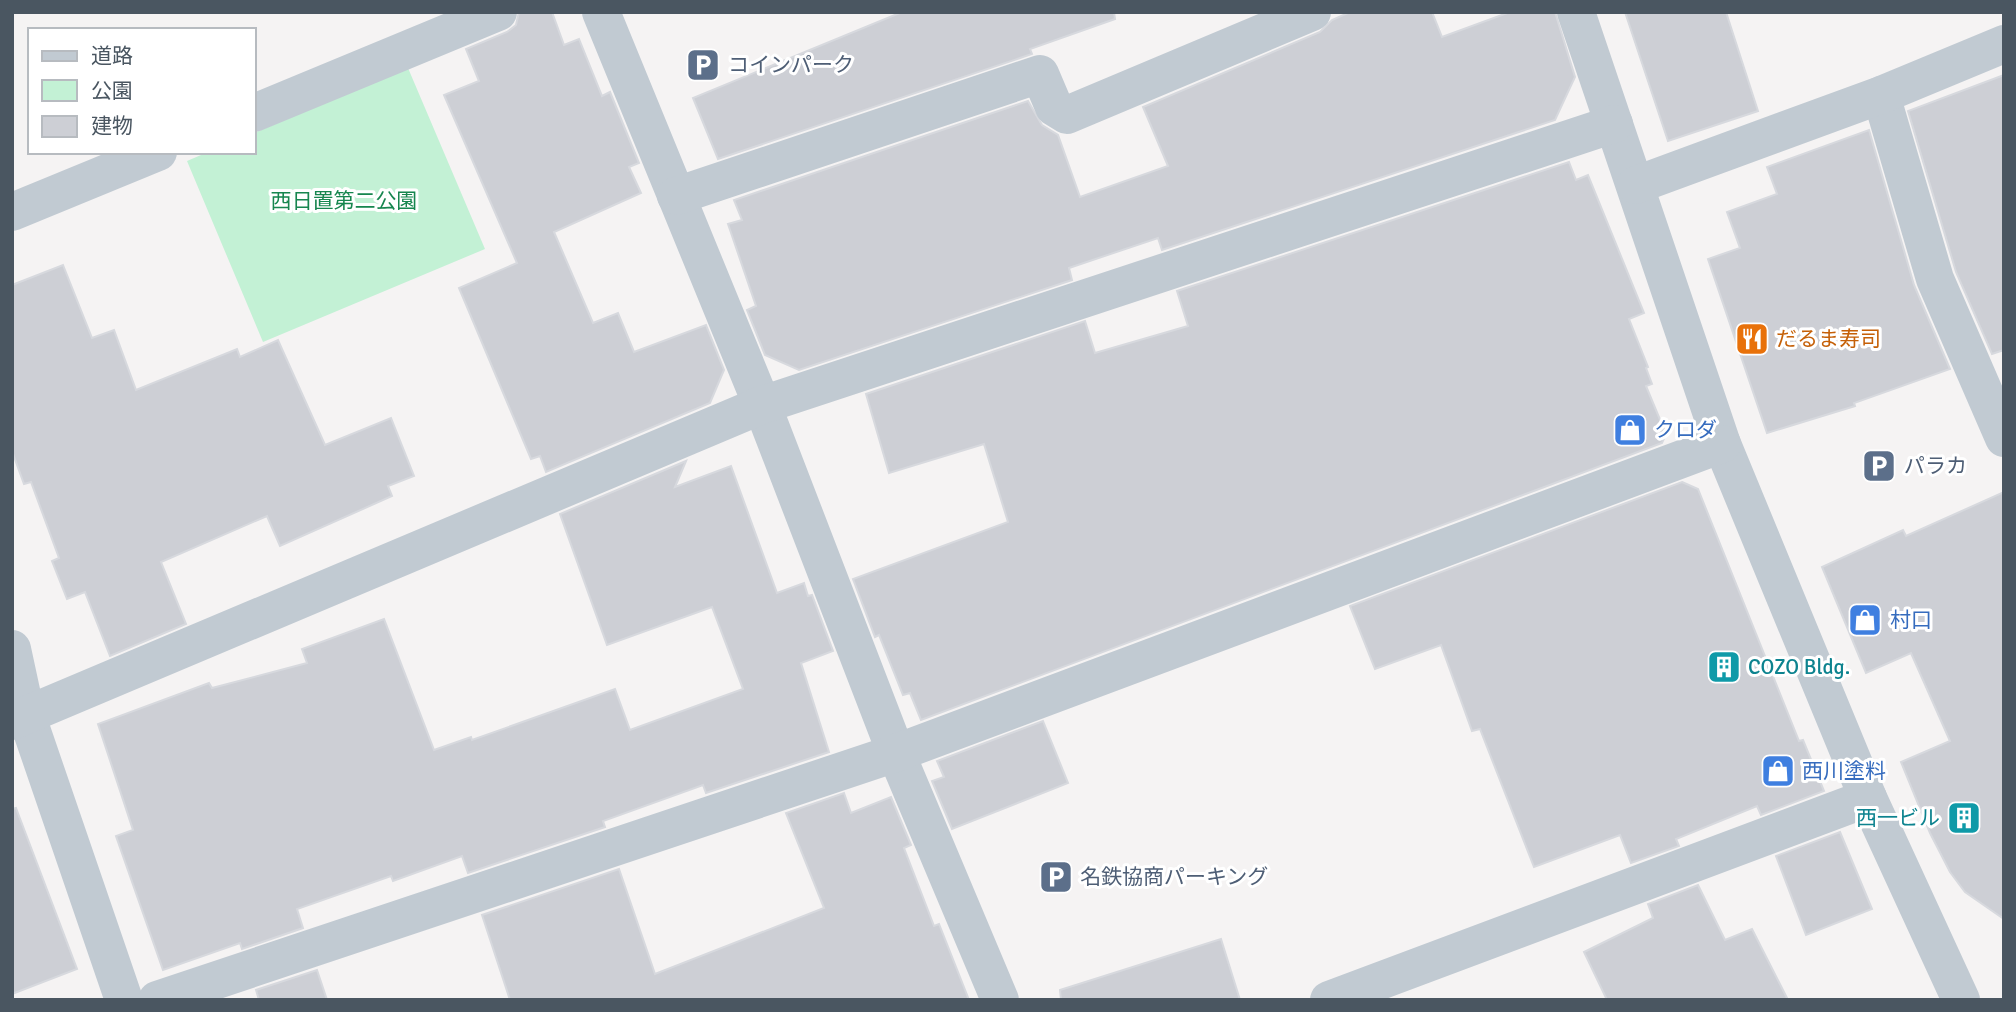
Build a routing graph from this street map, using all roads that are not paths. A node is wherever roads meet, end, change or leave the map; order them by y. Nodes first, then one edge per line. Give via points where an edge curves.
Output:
1 (498, 12) edge
2 (601, 12) edge
3 (1312, 12) edge
4 (1576, 12) edge
5 (2004, 44) edge
6 (1881, 95) junction
7 (256, 112) edge
8 (1614, 124) junction
9 (153, 154) edge
10 (1636, 185) junction
11 (676, 196) junction
12 (12, 212) edge
13 (762, 405) junction
14 (2004, 438) edge
15 (1722, 444) junction
16 (12, 649) edge
17 (19, 718) edge
18 (896, 753) junction
19 (1868, 799) junction
20 (124, 1000) edge
21 (157, 1000) edge
22 (1000, 1000) edge
23 (1329, 1000) edge
24 (1961, 1000) edge

1 - 7 street
2 - 11 street
3 - 11 street via 1067,114 1054,107 1040,74
4 - 8 street
5 - 6 street
6 - 10 street
6 - 14 street via 1935,279
8 - 10 street
8 - 13 street
9 - 12 street
10 - 15 street
11 - 13 street
13 - 17 street
13 - 18 street
15 - 18 street
15 - 19 street
16 - 17 street
17 - 20 street
18 - 21 street
18 - 22 street
19 - 23 street
19 - 24 street

